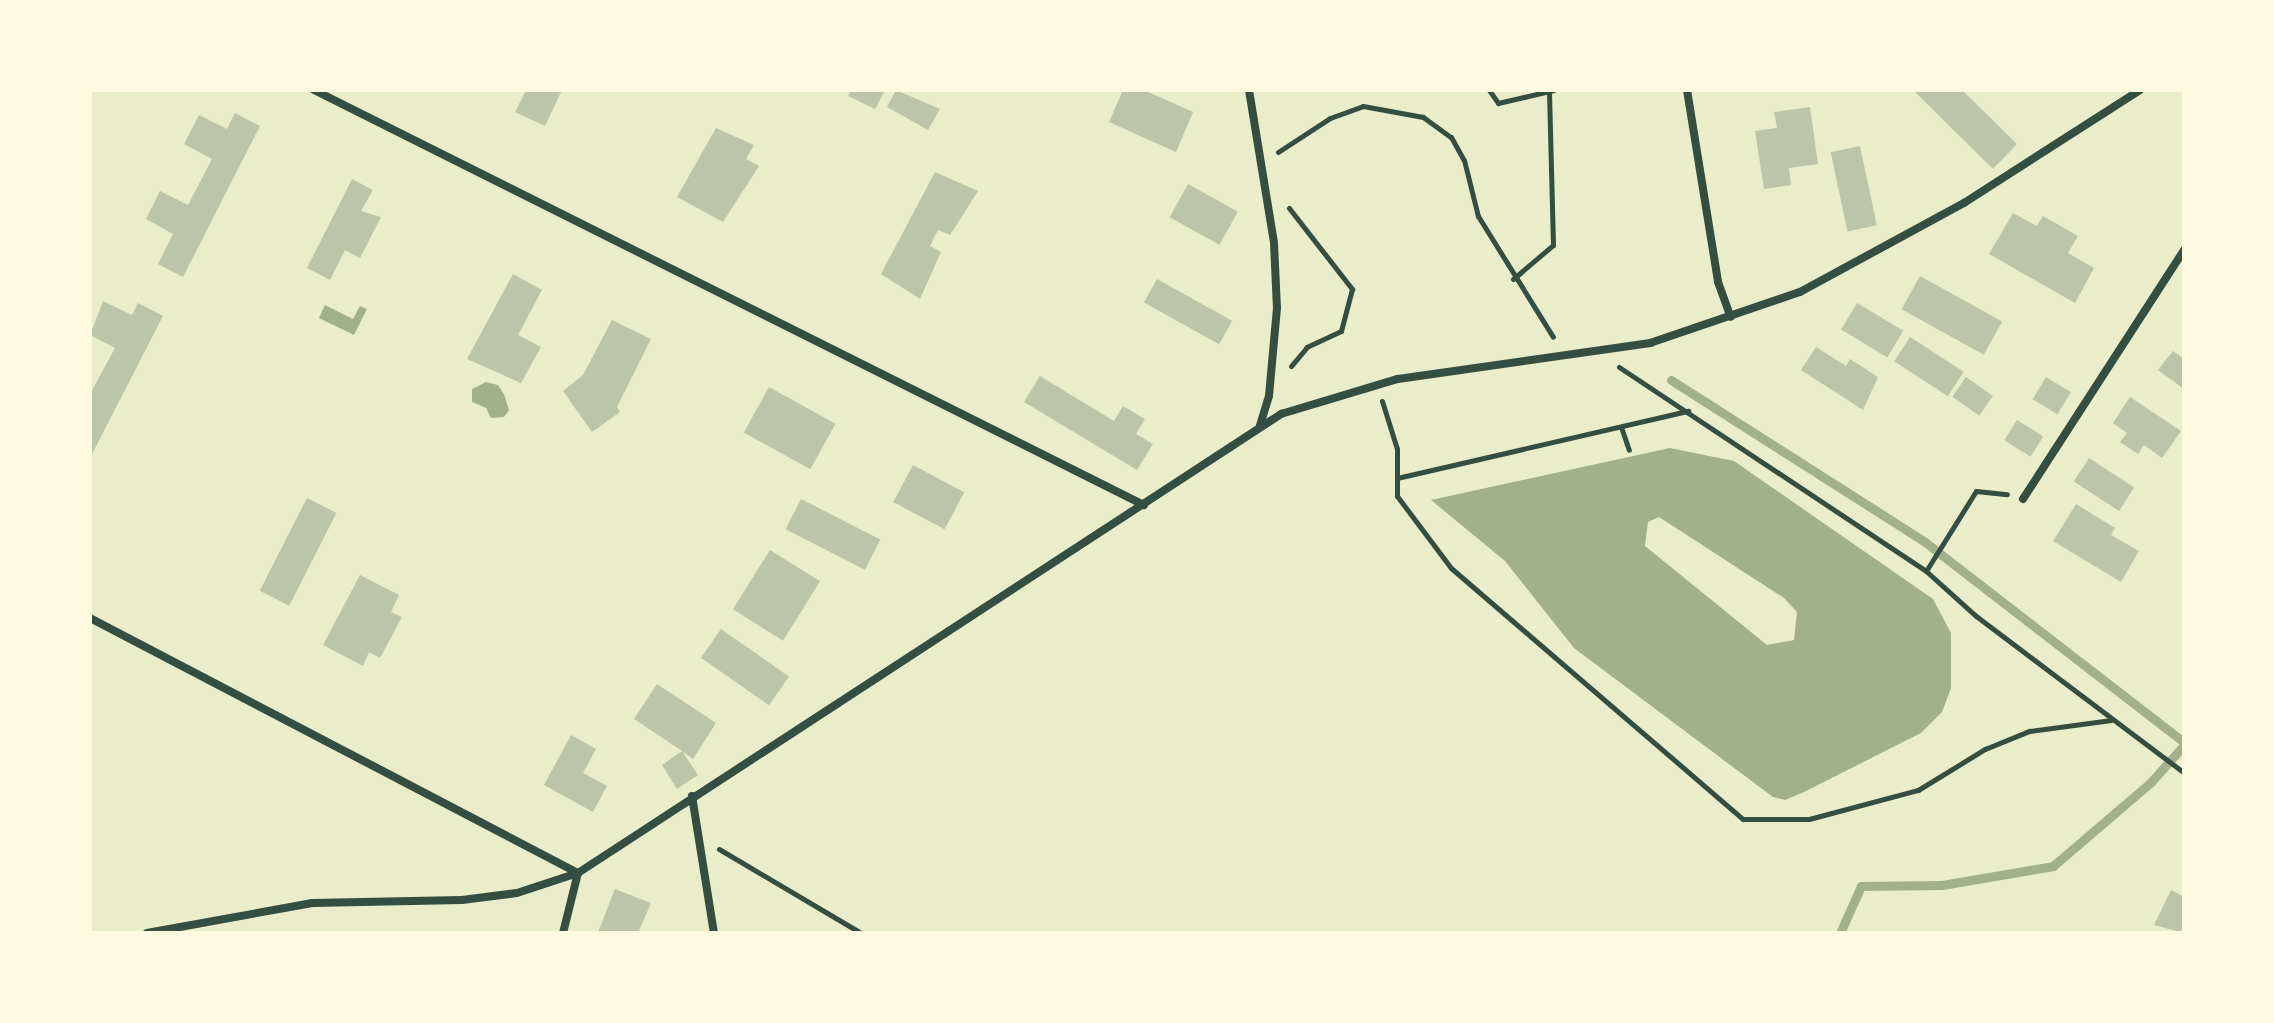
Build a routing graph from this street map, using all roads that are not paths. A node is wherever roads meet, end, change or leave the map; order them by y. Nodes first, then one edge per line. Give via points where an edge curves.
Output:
1 (314, 90) edge
2 (1249, 90) edge
3 (1687, 90) edge
4 (2140, 90) edge
5 (2184, 250) edge
6 (1731, 317) junction
7 (1260, 426) junction
8 (2023, 499) road end
9 (1144, 505) junction
10 (90, 618) edge
11 (692, 796) junction
12 (578, 873) junction
13 (147, 933) edge
14 (563, 933) edge
15 (714, 933) edge

1 - 9 street
2 - 7 street via 1274,243 1277,308 1269,396
3 - 6 street via 1718,282
4 - 6 street via 1964,203 1800,292
5 - 8 street
6 - 7 street via 1650,343 1376,385
7 - 9 street
9 - 11 street
10 - 12 street
11 - 12 street
11 - 15 street
12 - 13 street via 517,893 462,900 312,903
12 - 14 street

